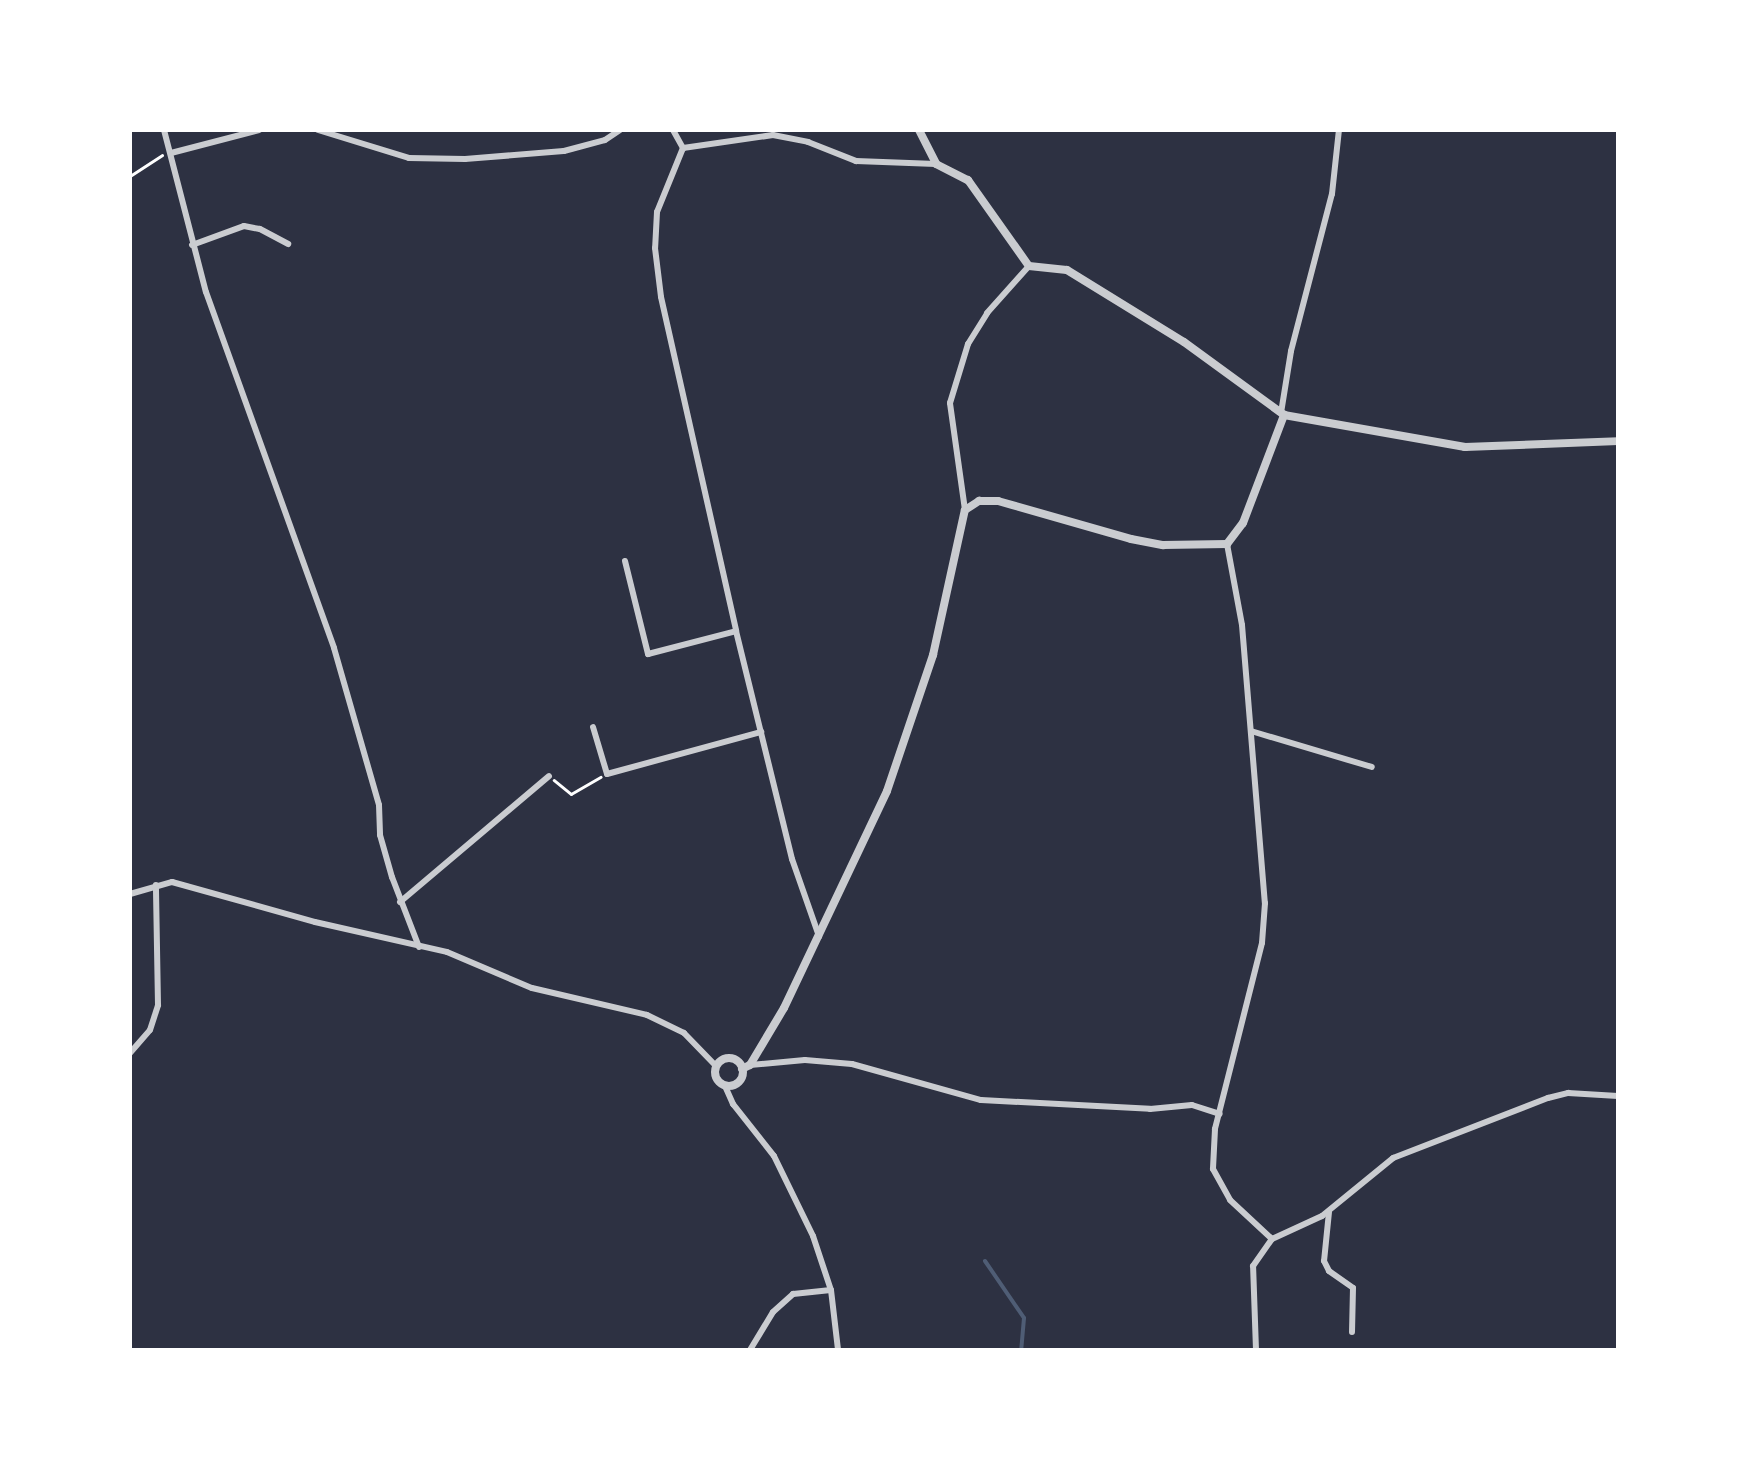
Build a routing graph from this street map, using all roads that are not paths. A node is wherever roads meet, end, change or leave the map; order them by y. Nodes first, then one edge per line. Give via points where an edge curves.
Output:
1 (164, 130) edge
2 (259, 130) edge
3 (318, 130) edge
4 (620, 130) edge
5 (673, 130) edge
6 (920, 130) edge
7 (1339, 130) edge
8 (683, 148) junction
9 (170, 153) junction
10 (936, 164) junction
11 (288, 244) dead end
12 (192, 246) junction
13 (1030, 266) junction
14 (1283, 414) junction
15 (1618, 441) edge
16 (964, 510) junction
17 (1227, 544) junction
18 (625, 561) dead end
19 (736, 632) junction
20 (593, 727) dead end
21 (1250, 730) junction
22 (761, 732) junction
23 (1372, 766) dead end
24 (550, 776) road end
25 (156, 885) junction
26 (130, 894) edge
27 (400, 902) junction
28 (819, 938) junction
29 (419, 947) junction
30 (130, 1054) edge
31 (716, 1066) junction
32 (746, 1067) junction
33 (726, 1086) junction
34 (1618, 1096) edge
35 (1220, 1114) junction
36 (1329, 1210) junction
37 (1272, 1239) junction
38 (830, 1290) junction
39 (1352, 1332) dead end
40 (750, 1350) edge
41 (838, 1350) edge
42 (1256, 1350) edge

1 - 9 street
2 - 9 street
3 - 4 street via 409,158 465,159 564,151
5 - 8 street
6 - 10 street
7 - 14 street via 1332,194
8 - 10 street via 774,135 856,161
8 - 19 street via 656,212 655,248
9 - 12 street
10 - 13 street via 968,180
11 - 12 street via 244,226
12 - 27 street via 334,648
13 - 14 street via 1067,270
13 - 16 street via 968,344 950,403
14 - 15 street via 1465,448
14 - 17 street via 1242,523
16 - 17 street via 998,501 1131,540
16 - 28 street via 913,726
17 - 21 street
18 - 19 street via 648,654
19 - 22 street
20 - 22 street via 607,774
21 - 23 street
21 - 35 street via 1265,903 1262,943
22 - 28 street
24 - 27 street
25 - 26 street
25 - 29 street via 172,882
25 - 30 street via 158,1005 146,1037
27 - 29 street
28 - 32 street
29 - 31 street via 448,952 532,988 646,1015 684,1034
31 - 32 street via 732,1058
31 - 33 street via 716,1078
32 - 33 street via 738,1083
32 - 35 street via 805,1060 852,1064 981,1100 1192,1105
33 - 38 street via 774,1156 813,1236
34 - 36 street via 1548,1098 1393,1158
35 - 37 street via 1213,1169 1230,1200
36 - 37 street
36 - 39 street via 1324,1260 1328,1271 1353,1288
37 - 42 street via 1253,1266
38 - 40 street via 794,1294 773,1312
38 - 41 street

